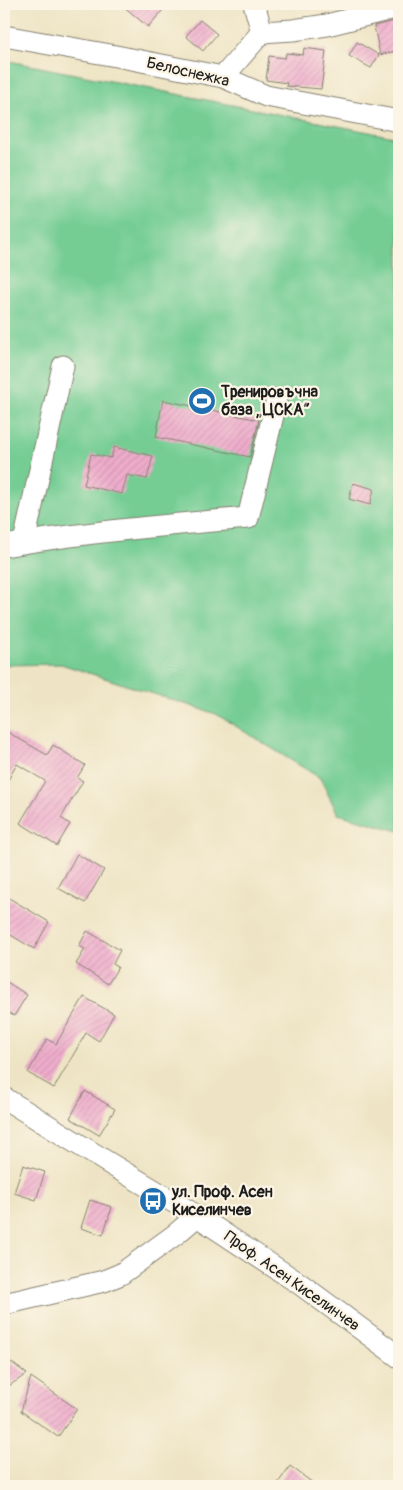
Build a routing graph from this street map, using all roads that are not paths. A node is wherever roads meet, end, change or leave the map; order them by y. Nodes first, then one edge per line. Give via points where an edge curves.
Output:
1 (254, 4) edge
2 (399, 7) edge
3 (262, 32) junction
4 (4, 36) edge
5 (223, 77) junction
6 (399, 121) edge
7 (63, 366) dead end
8 (276, 403) dead end
9 (14, 544) edge
10 (4, 1098) edge
11 (197, 1216) junction
12 (4, 1304) edge
13 (399, 1356) edge

1 - 3 street
2 - 3 street via 327,25
3 - 5 street
4 - 5 street, Белоснежка
5 - 6 street, Белоснежка via 266,96
7 - 9 street
8 - 9 street via 248,518
10 - 11 street, Проф. Асен Киселинчев
11 - 12 street via 121,1274 104,1281
11 - 13 street, Проф. Асен Киселинчев via 300,1284

